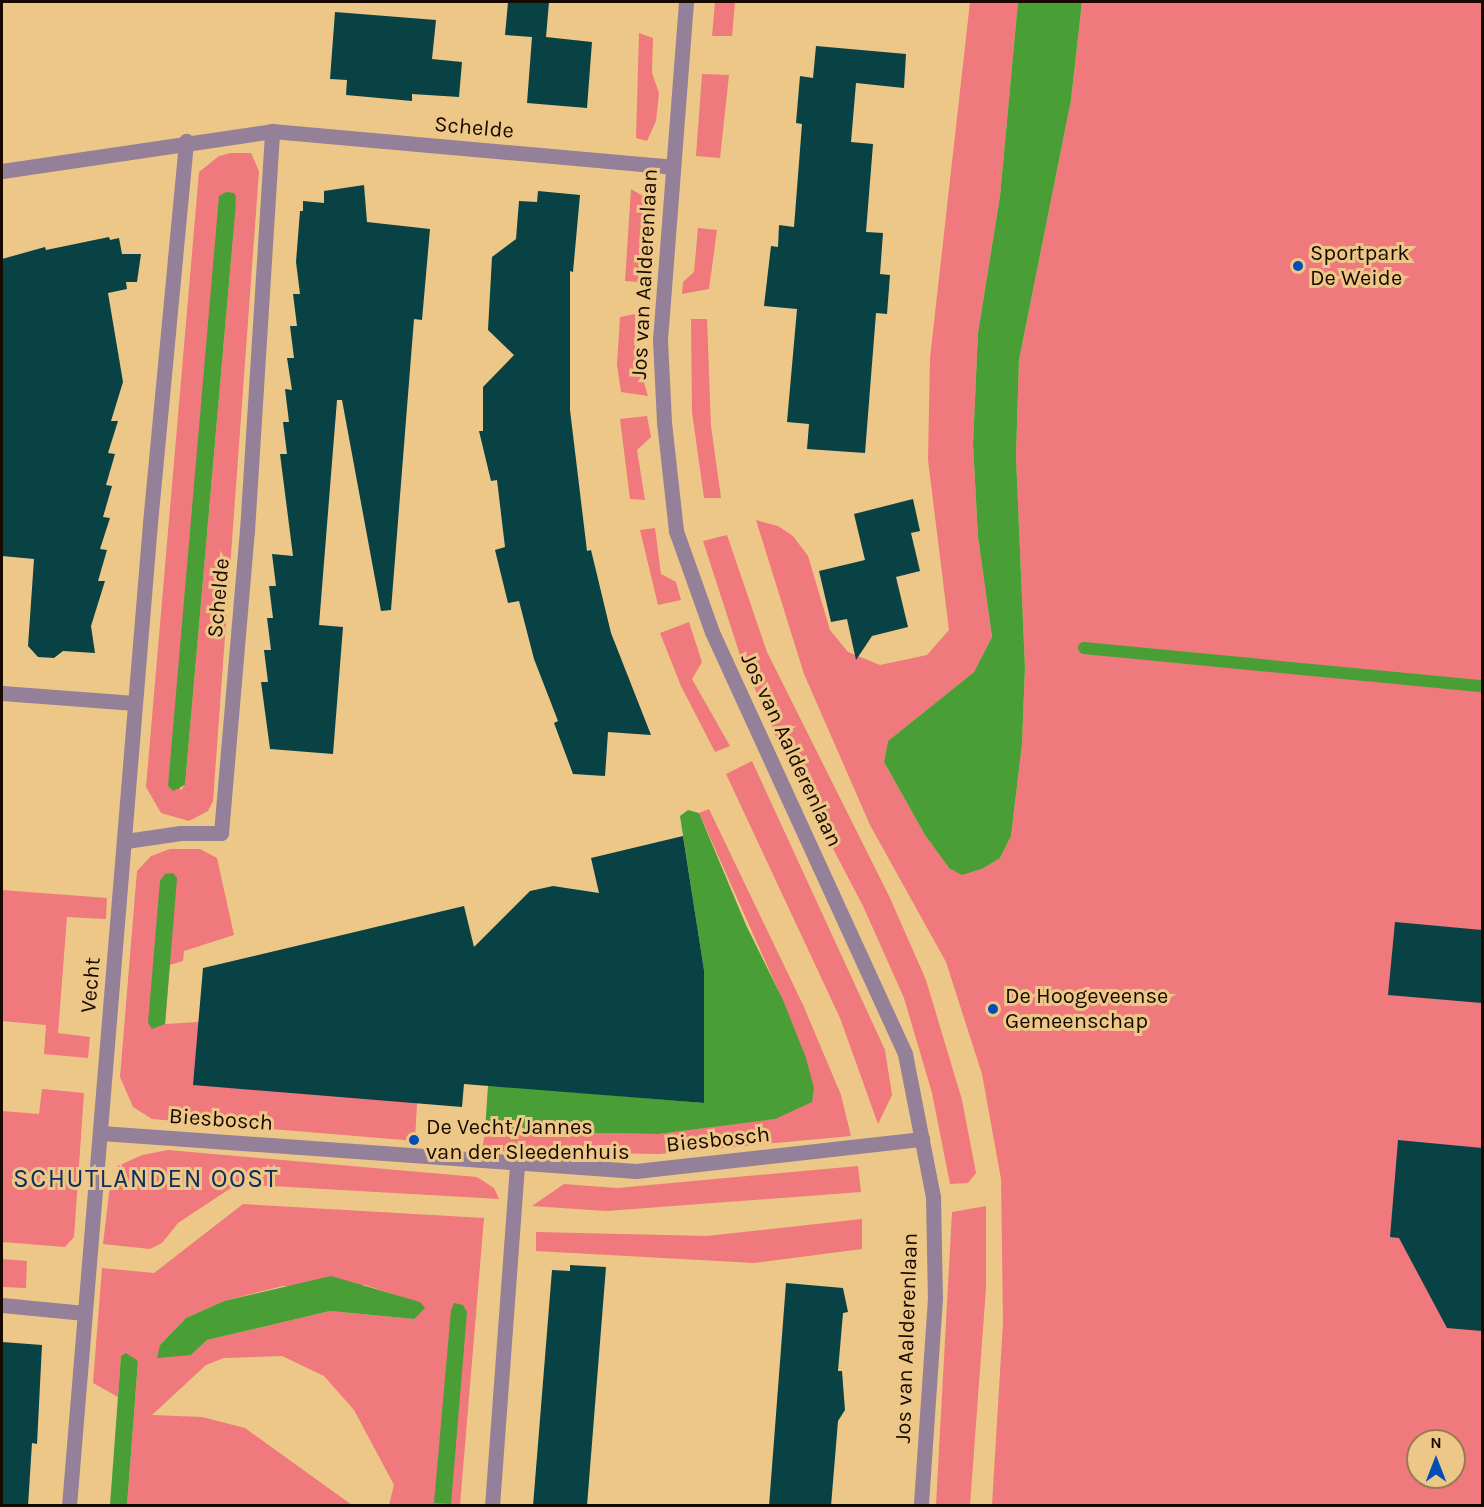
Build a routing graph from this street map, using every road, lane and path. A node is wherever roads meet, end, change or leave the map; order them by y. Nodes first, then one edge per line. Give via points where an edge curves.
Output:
1 (686, 2) edge
2 (272, 131) junction
3 (186, 141) junction
4 (672, 167) junction
5 (2, 171) edge
6 (2, 693) edge
7 (135, 703) junction
8 (126, 841) junction
9 (101, 1133) junction
10 (922, 1139) junction
11 (517, 1165) junction
12 (2, 1305) edge
13 (85, 1313) junction
14 (69, 1506) edge
15 (492, 1506) edge
16 (921, 1506) edge

1 - 4 street, Jos van Aalderenlaan
2 - 3 street, Schelde
2 - 4 street, Schelde
2 - 8 street, Schelde via 247,531 221,833 180,832
3 - 5 street, Schelde
3 - 7 street
4 - 10 street, Jos van Aalderenlaan via 660,340 676,531 712,632 904,1054
6 - 7 street
7 - 8 street
8 - 9 street, Vecht
9 - 11 street, Biesbosch
9 - 13 street
10 - 11 street, Biesbosch via 871,1148 636,1171
10 - 16 street, Jos van Aalderenlaan via 933,1197 935,1298
11 - 15 street
12 - 13 street
13 - 14 street

